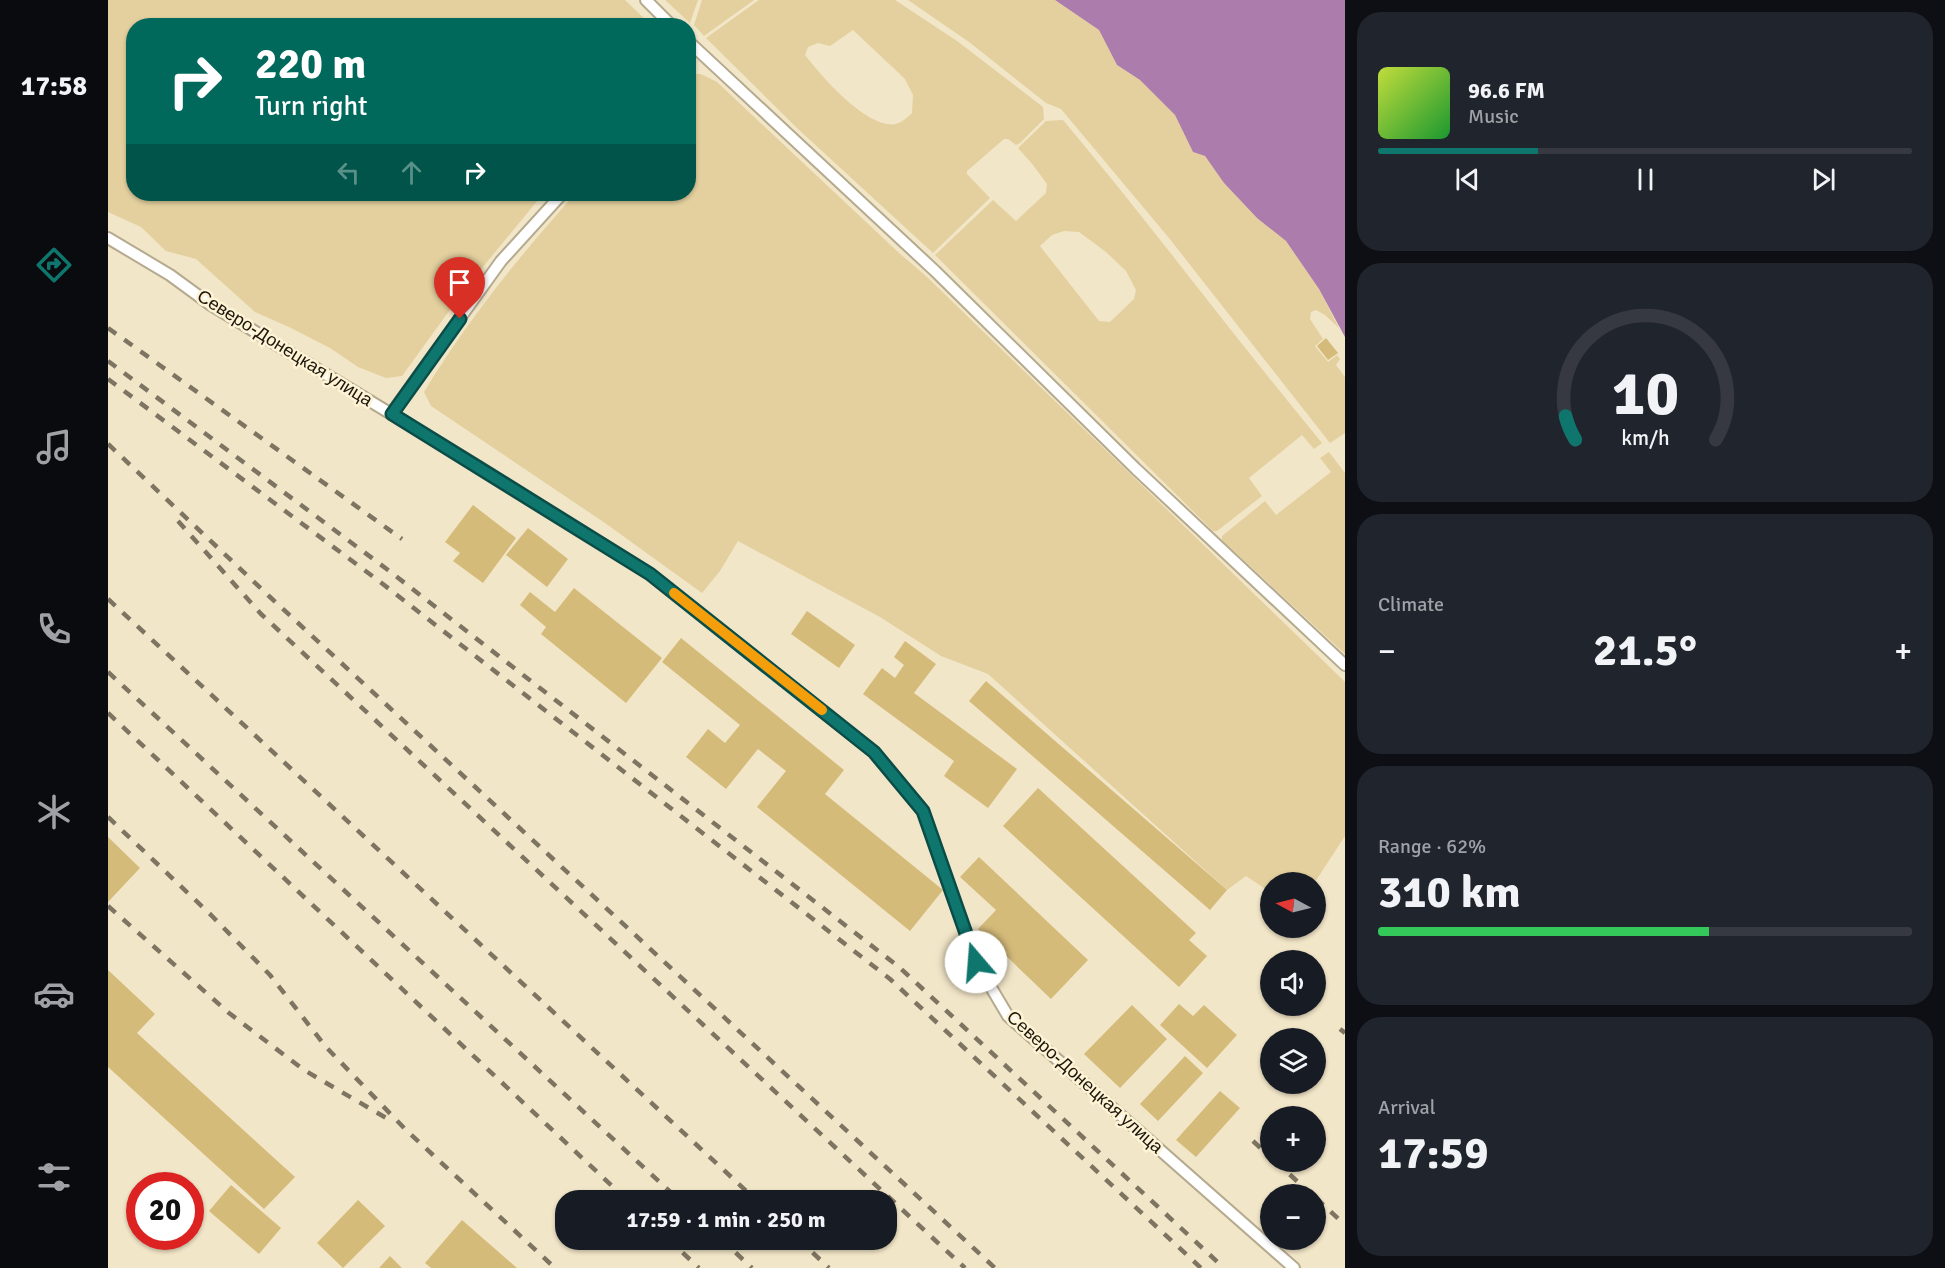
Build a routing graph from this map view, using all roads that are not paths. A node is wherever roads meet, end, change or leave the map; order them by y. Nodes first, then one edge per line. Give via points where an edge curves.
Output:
1 (646, 0) edge
2 (664, 18) edge
3 (696, 52) edge
4 (556, 201) edge
5 (108, 238) edge
6 (392, 414) junction
7 (1345, 665) edge
8 (1294, 1268) edge

1 - 2 lane
3 - 7 lane via 935,271 1136,469
4 - 6 lane via 501,261
5 - 6 lane, Северо-Донецкая улица
6 - 8 lane, Северо-Донецкая улица via 650,574 874,752 923,811 976,962 1008,1016

